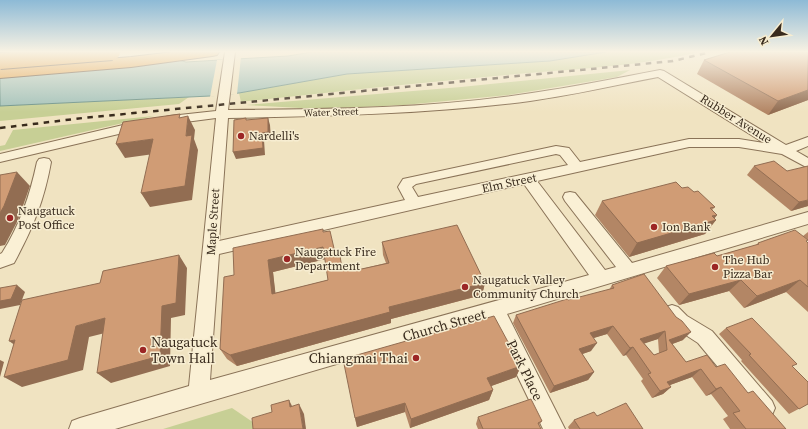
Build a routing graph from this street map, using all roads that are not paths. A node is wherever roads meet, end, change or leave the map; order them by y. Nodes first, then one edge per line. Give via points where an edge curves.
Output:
1 (11, 72) edge
2 (227, 72) edge
3 (0, 73) edge
4 (664, 75) joint
5 (222, 114) junction
6 (808, 141) edge
7 (785, 150) junction
8 (0, 158) edge
9 (44, 162) dead end
10 (808, 164) edge
11 (578, 168) junction
12 (528, 179) junction
13 (570, 197) dead end
14 (414, 204) junction
15 (808, 218) edge
16 (211, 249) junction
17 (0, 261) edge
18 (633, 270) junction
19 (602, 279) junction
20 (650, 285) edge
21 (663, 302) edge
22 (495, 310) junction
23 (199, 393) junction
24 (768, 411) edge
25 (80, 429) edge
26 (554, 429) edge

1 - 3 highway
2 - 5 street, Maple Street
4 - 5 street, Water Street via 650,74 531,97 447,106 320,113
4 - 7 street, Rubber Avenue
5 - 8 street, Water Street via 157,122
5 - 16 street, Maple Street
6 - 7 street
7 - 10 street, Rubber Avenue
7 - 11 street, Elm Street via 739,142 689,143
9 - 17 street via 38,192 21,236 8,258
11 - 12 street, Elm Street
11 - 14 street via 564,151 556,150 414,180 408,182 405,187
12 - 14 street, Elm Street
12 - 19 street
13 - 18 street
14 - 16 street, Elm Street
15 - 18 street, Church Street
16 - 23 street, Maple Street
18 - 19 street, Church Street
18 - 20 street
19 - 22 street, Church Street
21 - 24 street via 681,322 705,337
22 - 23 street, Church Street
22 - 26 street, Park Place
23 - 25 street, Church Street

